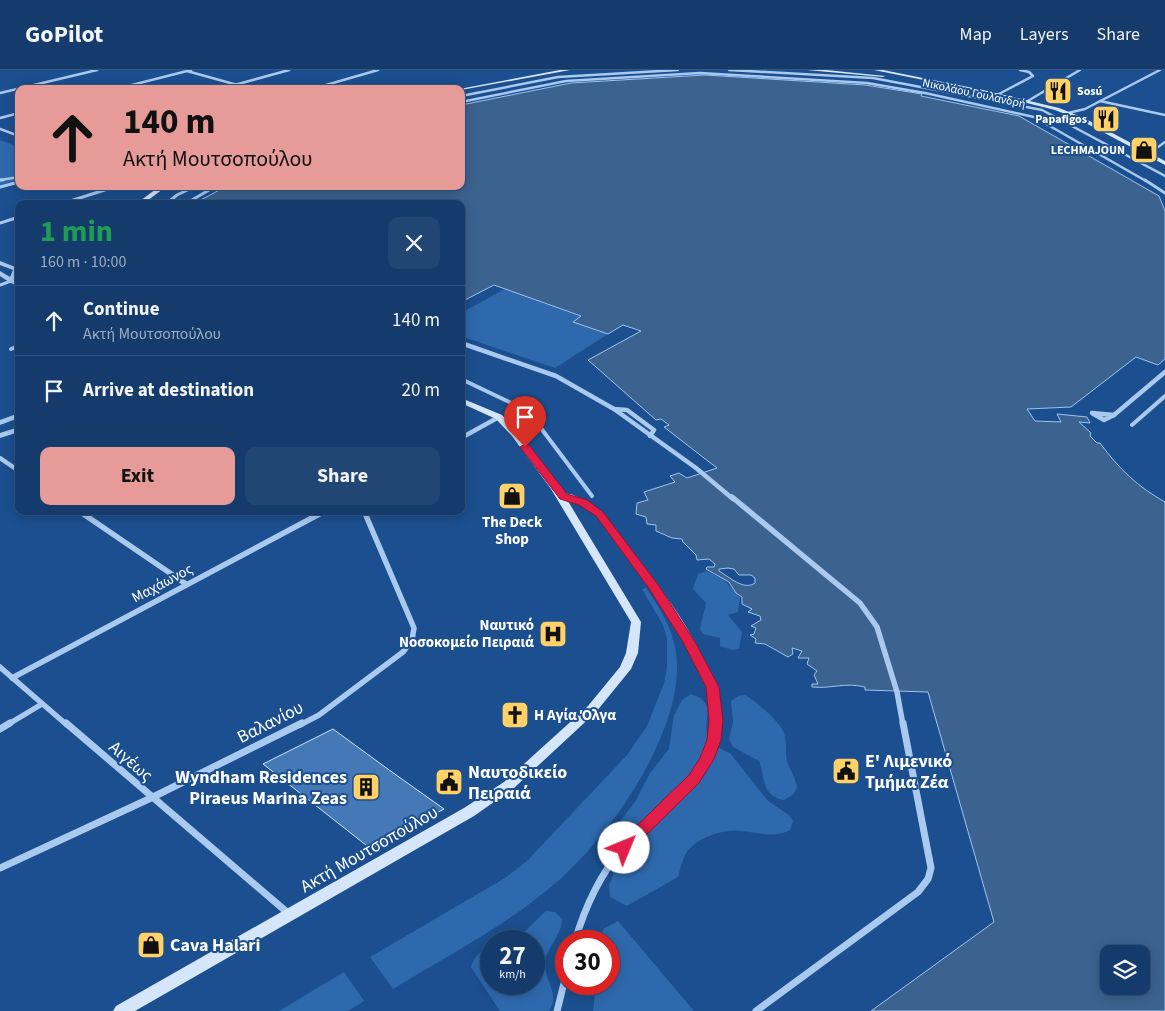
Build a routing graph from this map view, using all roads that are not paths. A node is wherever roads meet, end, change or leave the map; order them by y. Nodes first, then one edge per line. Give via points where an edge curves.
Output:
1 (97, 70) edge
2 (188, 70) edge
3 (289, 70) edge
4 (378, 70) edge
5 (531, 70) edge
6 (568, 70) edge
7 (678, 70) edge
8 (730, 70) edge
9 (809, 70) edge
10 (876, 70) edge
11 (1020, 70) edge
12 (1080, 70) edge
13 (1160, 70) edge
14 (544, 73) junction
15 (1014, 82) dead end
16 (1020, 83) junction
17 (236, 84) junction
18 (34, 85) edge
19 (131, 85) edge
20 (233, 85) edge
21 (239, 85) edge
22 (326, 85) edge
23 (465, 88) edge
24 (15, 89) edge
25 (0, 93) edge
26 (465, 95) edge
27 (997, 96) junction
28 (465, 101) edge
29 (1100, 101) junction
30 (1026, 102) junction
31 (1068, 113) junction
32 (15, 114) edge
33 (1165, 115) edge
34 (0, 118) edge
35 (0, 129) edge
36 (15, 135) edge
37 (1165, 142) edge
38 (1141, 149) junction
39 (1165, 163) edge
40 (1165, 176) edge
41 (15, 178) edge
42 (0, 180) edge
43 (15, 183) edge
44 (0, 187) edge
45 (105, 190) edge
46 (159, 190) edge
47 (188, 190) edge
48 (209, 190) edge
49 (1165, 193) edge
50 (73, 200) edge
51 (145, 200) edge
52 (171, 200) edge
53 (192, 200) edge
54 (15, 218) edge
55 (0, 222) edge
56 (0, 263) edge
57 (15, 269) edge
58 (15, 271) edge
59 (0, 273) edge
60 (15, 280) edge
61 (11, 281) junction
62 (15, 283) edge
63 (0, 285) edge
64 (465, 344) edge
65 (15, 348) edge
66 (11, 349) dead end
67 (1165, 372) edge
68 (465, 382) edge
69 (1165, 396) edge
70 (465, 402) edge
71 (1114, 415) dead end
72 (15, 417) edge
73 (499, 417) junction
74 (0, 423) edge
75 (1132, 425) dead end
76 (15, 430) edge
77 (0, 436) edge
78 (465, 436) edge
79 (0, 458) edge
80 (15, 468) edge
81 (555, 488) junction
82 (592, 496) dead end
83 (85, 515) edge
84 (317, 515) edge
85 (366, 515) edge
86 (186, 584) junction
87 (0, 667) edge
88 (12, 678) junction
89 (42, 704) junction
90 (0, 729) edge
91 (151, 798) junction
92 (0, 868) edge
93 (290, 914) junction
94 (578, 930) edge
95 (561, 995) edge
96 (121, 1011) edge
97 (557, 1011) edge
98 (756, 1011) edge

1 - 18 street
2 - 17 street
2 - 19 street
3 - 17 street
4 - 22 street
5 - 14 main road
6 - 14 main road
7 - 26 street via 558,77
8 - 40 street via 873,78 1042,110
9 - 27 main road via 876,75
10 - 27 main road
11 - 16 street via 1033,75
12 - 30 street
13 - 29 street
14 - 23 main road
15 - 16 street
16 - 27 street
17 - 20 street
17 - 21 street
24 - 25 street
27 - 30 main road
28 - 49 street, Νικολάου Γουλανδρή via 566,81 700,73 868,83 1034,117
29 - 31 street
29 - 33 street
30 - 31 main road
31 - 38 main road
32 - 34 street
35 - 36 street
37 - 38 street
38 - 39 main road
41 - 42 street
43 - 44 street
45 - 50 street
46 - 51 main road
47 - 52 street
48 - 53 street
54 - 55 street
56 - 57 street
58 - 61 street
59 - 61 street
60 - 61 street
61 - 62 street
61 - 63 street
64 - 98 street via 556,376 614,409 696,468 860,603 877,627 898,698 931,868 928,879 918,892
65 - 66 street
67 - 71 street
68 - 82 street via 528,411
69 - 75 street
70 - 73 main road, Ακτή Μουτσοπούλου
72 - 74 street
73 - 78 street
73 - 81 main road, Ακτή Μουτσοπούλου
76 - 77 street
79 - 80 street
81 - 93 main road, Ακτή Μουτσοπούλου via 636,622 632,653 625,670 592,708 509,785 469,812
81 - 94 street via 600,514 653,586 689,642 712,687 716,720 714,740 707,759 694,779 614,859 597,884
83 - 86 street
84 - 86 street, Μαχάωνος
85 - 91 street, Βαλανίου via 412,624 413,635 409,645 319,714
86 - 88 street, Μαχάωνος
87 - 88 street, Αιγέως
88 - 89 street, Αιγέως
89 - 90 street
89 - 91 street, Αιγέως
91 - 92 street, Βαλανίου
91 - 93 street, Αιγέως
93 - 96 main road, Ακτή Μουτσοπούλου
95 - 97 street

